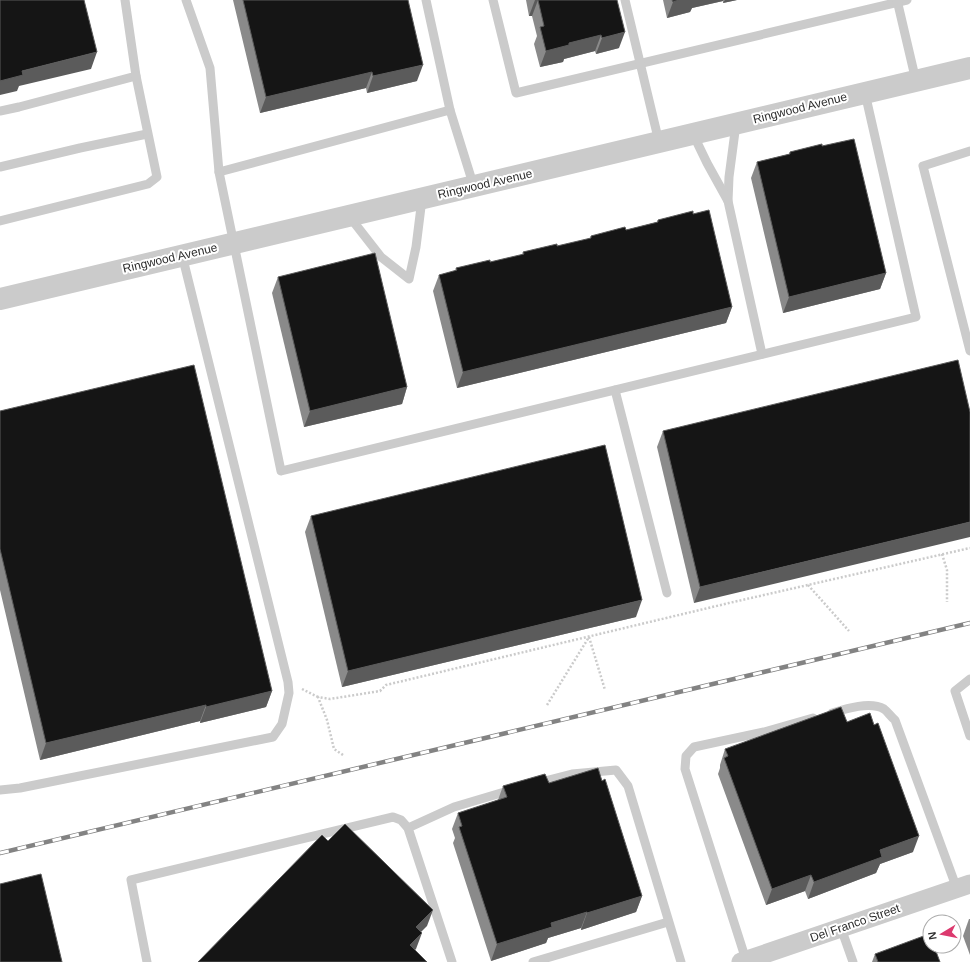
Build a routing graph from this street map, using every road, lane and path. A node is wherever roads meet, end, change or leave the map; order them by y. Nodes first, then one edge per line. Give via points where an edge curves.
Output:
1 (125, 0) edge
2 (186, 0) edge
3 (426, 0) edge
4 (493, 0) edge
5 (626, 0) edge
6 (907, 0) edge
7 (897, 1) edge
8 (641, 63) junction
9 (970, 68) edge
10 (136, 76) junction
11 (916, 81) junction
12 (865, 93) junction
13 (450, 110) junction
14 (0, 111) edge
15 (736, 124) junction
16 (147, 134) junction
17 (693, 134) junction
18 (659, 142) junction
19 (970, 151) edge
20 (0, 167) edge
21 (219, 172) junction
22 (474, 187) junction
23 (422, 199) junction
24 (728, 201) junction
25 (349, 216) junction
26 (0, 221) edge
27 (232, 243) junction
28 (182, 255) junction
29 (0, 298) edge
30 (970, 351) edge
31 (762, 354) junction
32 (615, 390) junction
33 (970, 548) edge
34 (942, 554) junction
35 (808, 585) junction
36 (667, 593) dead end
37 (947, 602) dead end
38 (849, 631) dead end
39 (589, 636) junction
40 (970, 679) edge
41 (605, 690) dead end
42 (547, 705) dead end
43 (970, 736) edge
44 (343, 755) dead end
45 (0, 790) edge
46 (408, 828) junction
47 (963, 886) edge
48 (668, 922) junction
49 (841, 928) junction
50 (743, 961) edge
51 (147, 962) edge
52 (452, 962) edge
53 (533, 962) edge
54 (681, 962) edge
55 (853, 962) edge

1 - 10 lane
2 - 21 lane via 210,68
3 - 13 lane
4 - 8 lane via 516,93
5 - 8 lane
6 - 7 lane
7 - 8 lane
7 - 11 lane
8 - 18 lane
9 - 11 street, Ringwood Avenue
10 - 14 lane
10 - 16 lane
11 - 12 street, Ringwood Avenue
12 - 15 street, Ringwood Avenue
12 - 31 lane via 916,317
13 - 21 lane
13 - 22 lane
15 - 17 street, Ringwood Avenue
15 - 24 lane
16 - 20 lane
16 - 26 lane via 157,177 148,184
17 - 18 street, Ringwood Avenue
17 - 24 lane
18 - 22 street, Ringwood Avenue
19 - 30 lane via 923,166
21 - 27 lane
22 - 23 street, Ringwood Avenue
23 - 25 street, Ringwood Avenue
23 - 25 lane via 409,279 381,257
24 - 31 lane
25 - 27 street, Ringwood Avenue
27 - 28 street, Ringwood Avenue
27 - 32 lane via 281,471
28 - 29 street, Ringwood Avenue
28 - 45 lane via 288,682 289,693 282,724 273,737
31 - 32 lane
32 - 36 lane
33 - 34 path
34 - 35 path
34 - 37 path via 948,570
35 - 38 path
35 - 39 path
39 - 41 path
39 - 42 path
39 - 44 path via 386,685 380,690 330,699 318,697 334,749
40 - 43 lane via 955,691
46 - 48 lane via 454,807 526,786 572,774 616,770 628,786
46 - 51 lane via 401,820 393,817 131,880
46 - 52 lane
47 - 49 street, Del Franco Street
47 - 50 lane via 895,720 883,709 858,706 764,732 694,747 686,756 685,769
48 - 53 lane
48 - 54 lane
49 - 50 street, Del Franco Street
49 - 55 lane

